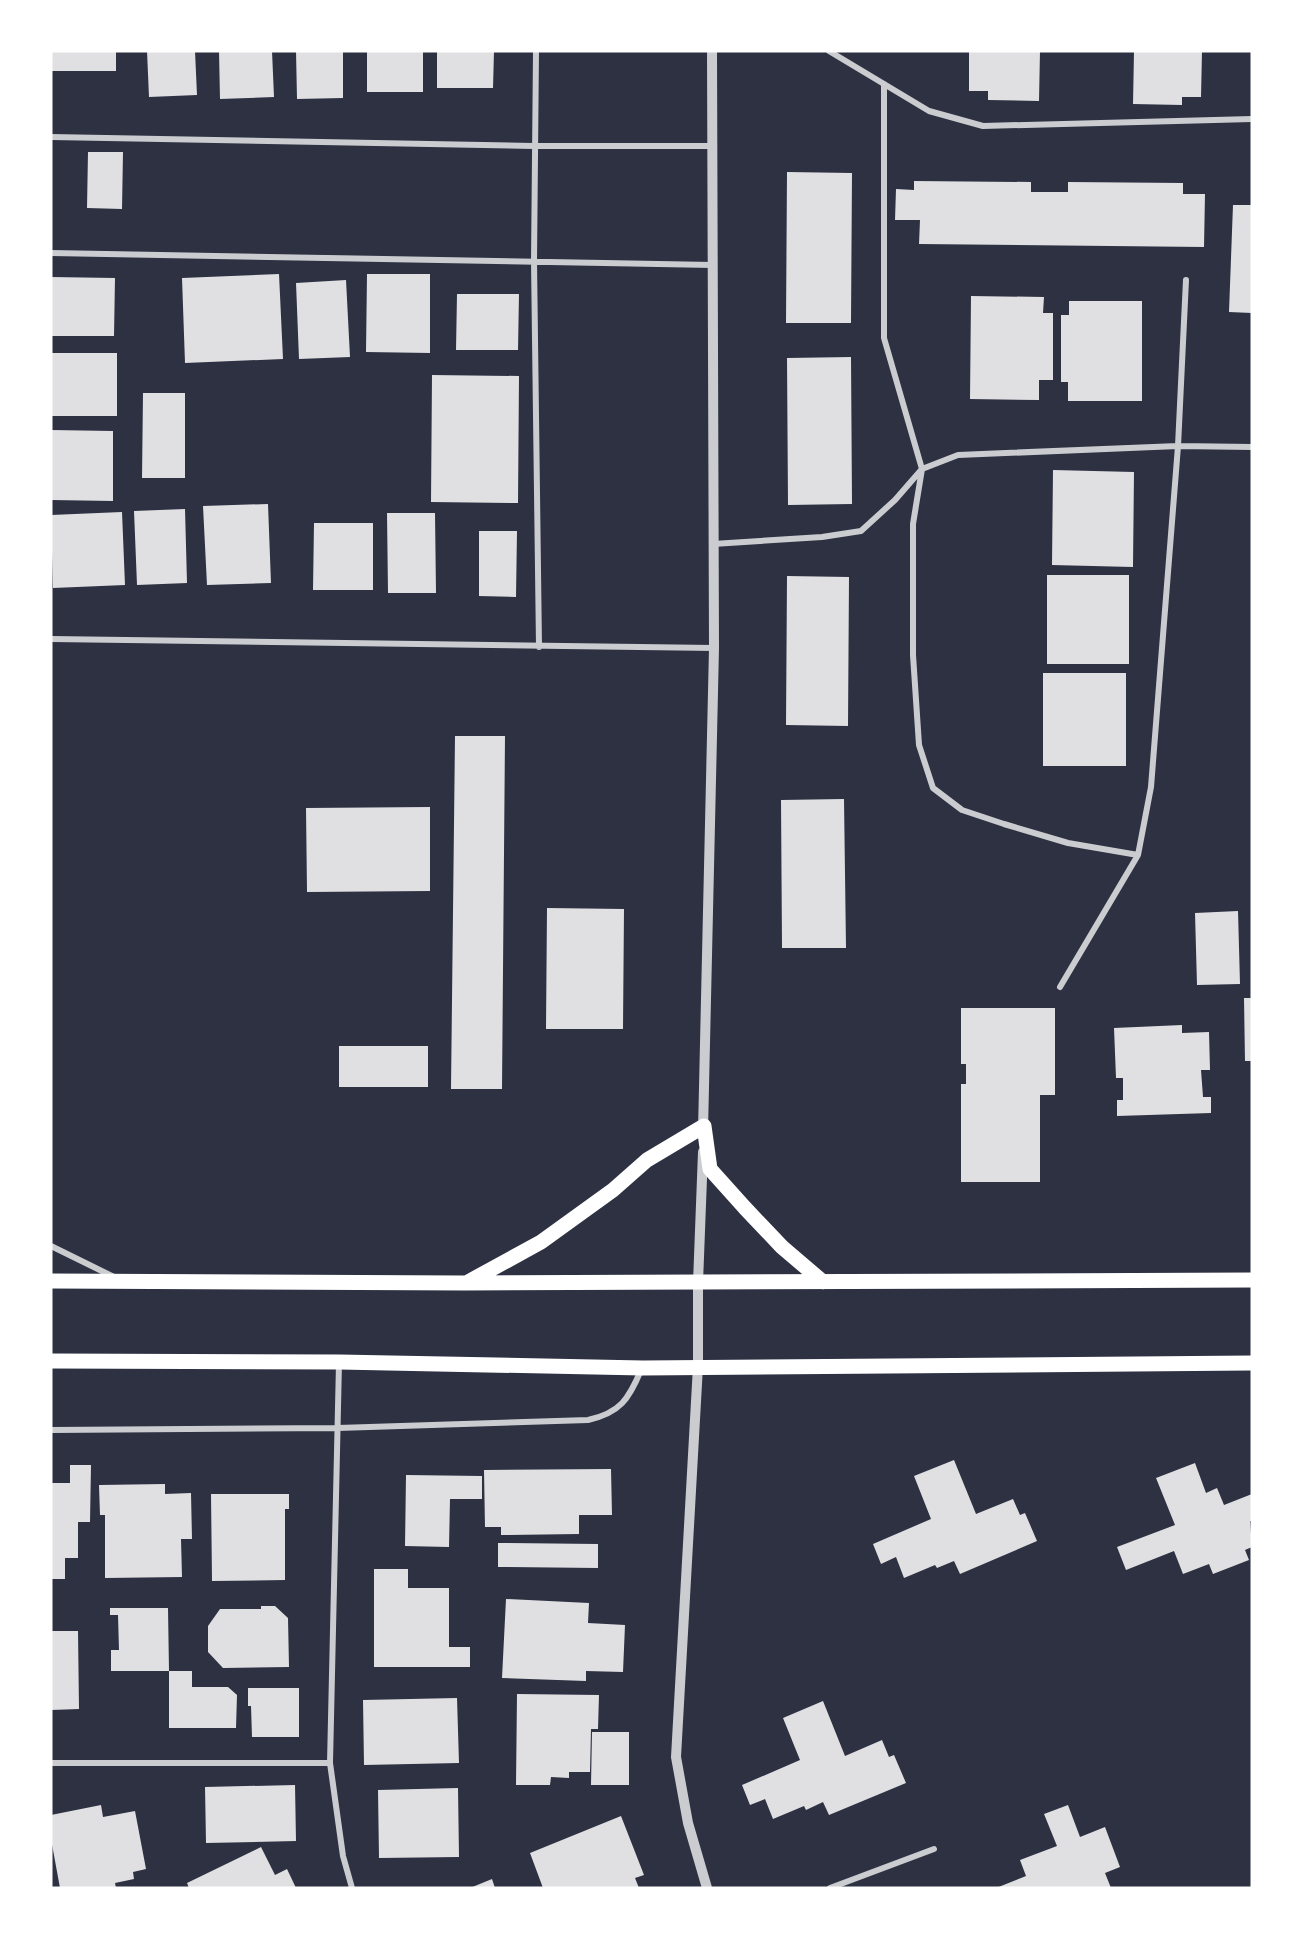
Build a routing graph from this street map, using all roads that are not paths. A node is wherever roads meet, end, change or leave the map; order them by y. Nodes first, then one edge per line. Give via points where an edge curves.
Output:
1 (536, 51) edge
2 (712, 51) edge
3 (829, 51) edge
4 (884, 84) junction
5 (1252, 119) edge
6 (51, 137) edge
7 (534, 146) junction
8 (712, 146) junction
9 (51, 253) edge
10 (534, 261) junction
11 (713, 265) junction
12 (1186, 280) dead end
13 (1178, 446) junction
14 (1252, 447) edge
15 (922, 469) junction
16 (713, 544) junction
17 (51, 639) edge
18 (539, 646) junction
19 (714, 648) junction
20 (1138, 855) junction
21 (1060, 987) dead end
22 (704, 1126) junction
23 (51, 1246) edge
24 (1252, 1280) edge
25 (51, 1281) edge
26 (122, 1281) junction
27 (823, 1282) junction
28 (465, 1283) junction
29 (698, 1283) junction
30 (51, 1360) edge
31 (339, 1362) junction
32 (1252, 1363) edge
33 (698, 1366) junction
34 (643, 1368) junction
35 (338, 1428) junction
36 (51, 1430) edge
37 (51, 1763) edge
38 (330, 1763) junction
39 (934, 1849) dead end
40 (352, 1888) edge
41 (707, 1888) edge
42 (830, 1888) edge

1 - 7 street
2 - 8 street
3 - 4 street
4 - 5 street via 929,111 983,126
4 - 15 street via 884,338
6 - 7 street
7 - 8 street
7 - 10 street
8 - 11 street
9 - 10 street
10 - 11 street
10 - 18 street
11 - 16 street
12 - 13 street
13 - 14 street
13 - 15 street via 958,455
13 - 20 street via 1151,787
15 - 16 street via 861,531
15 - 20 street via 913,524 913,655 920,745 933,788 962,810 1004,824 1068,843
16 - 19 street
17 - 18 street
18 - 19 street
19 - 22 street
20 - 21 street
22 - 27 main road via 710,1169 782,1247
22 - 28 main road via 647,1160 541,1242
22 - 29 street
23 - 26 street
24 - 27 main road
25 - 26 main road
26 - 28 main road
27 - 29 main road
28 - 29 main road
29 - 33 street
30 - 31 main road
31 - 34 main road
31 - 35 street
32 - 33 main road
33 - 34 main road
33 - 41 street via 676,1757 688,1824
34 - 35 street via 632,1393 621,1405 588,1420
35 - 36 street
35 - 38 street
37 - 38 street
38 - 40 street
39 - 42 street

